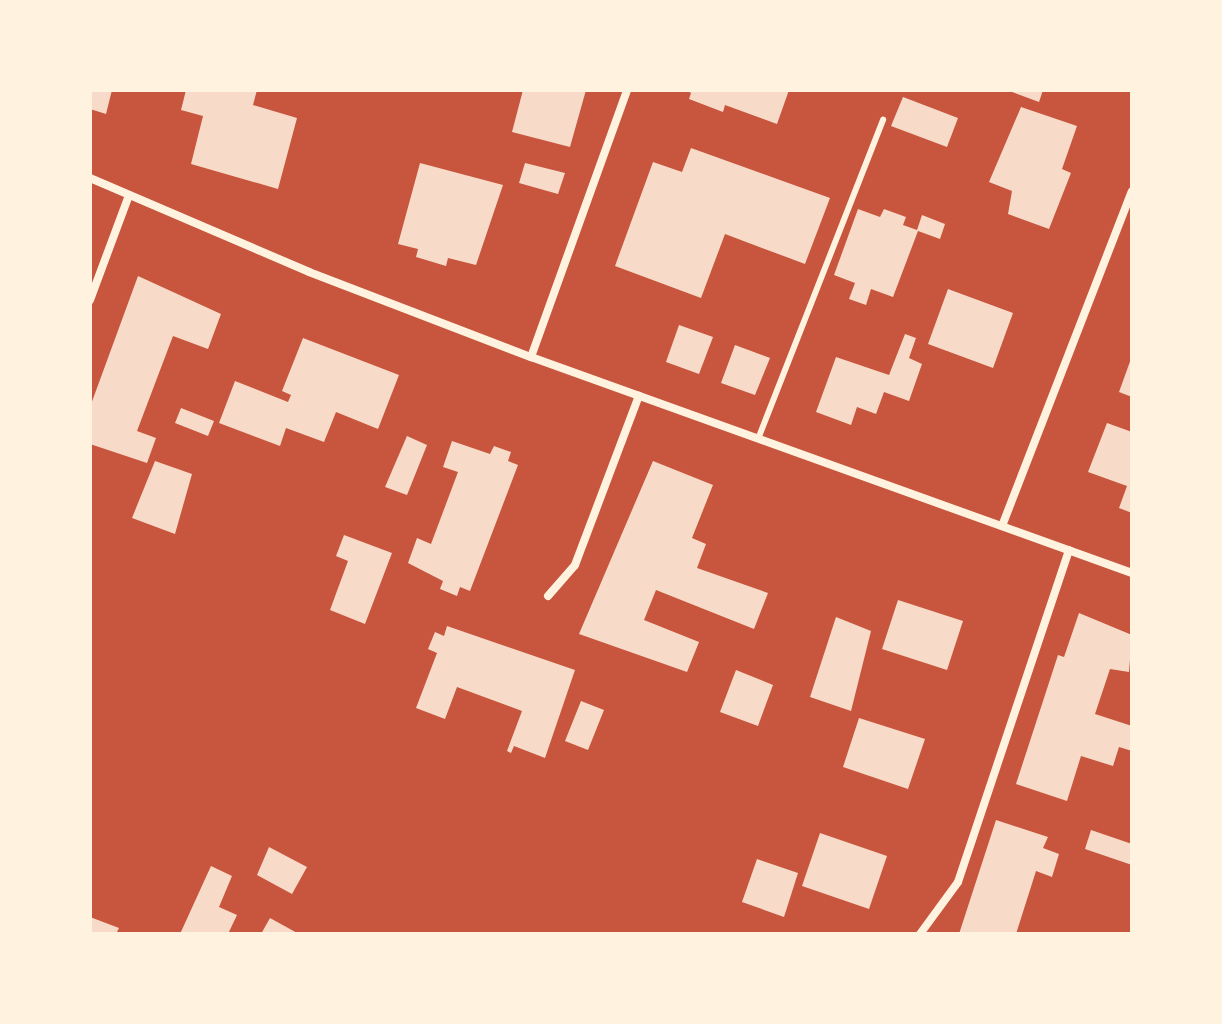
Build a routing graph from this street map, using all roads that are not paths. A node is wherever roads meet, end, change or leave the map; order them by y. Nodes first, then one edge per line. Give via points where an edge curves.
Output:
1 (627, 90) edge
2 (883, 120) dead end
3 (90, 178) edge
4 (1132, 191) edge
5 (129, 195) junction
6 (90, 300) edge
7 (531, 357) junction
8 (639, 396) junction
9 (758, 439) junction
10 (1002, 526) junction
11 (1069, 550) junction
12 (1132, 573) edge
13 (548, 596) dead end
14 (920, 934) edge

1 - 7 street
2 - 9 lane
3 - 5 street
4 - 10 street
5 - 6 street
5 - 7 street via 309,272
7 - 8 street
8 - 9 street
8 - 13 street via 575,565
9 - 10 street
10 - 11 street
11 - 12 street
11 - 14 street via 958,882

